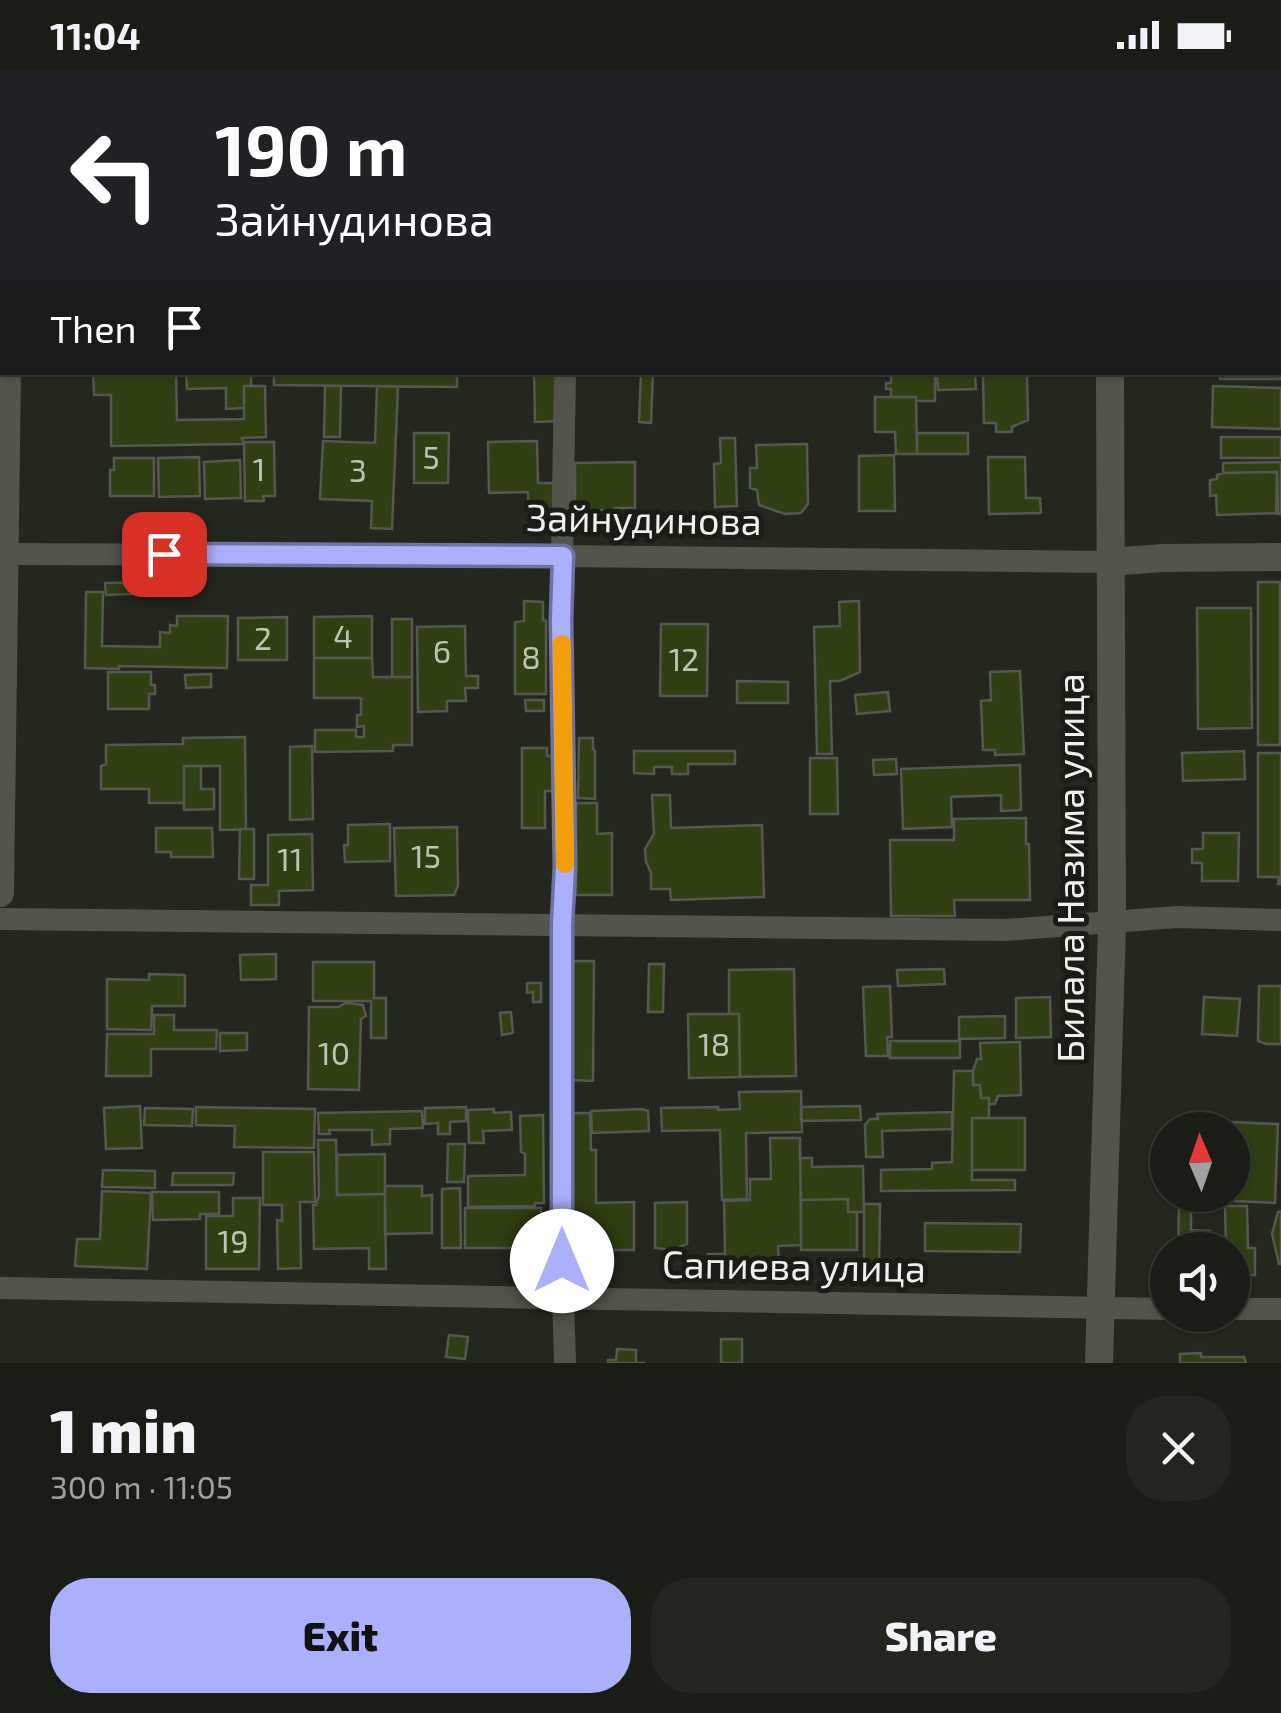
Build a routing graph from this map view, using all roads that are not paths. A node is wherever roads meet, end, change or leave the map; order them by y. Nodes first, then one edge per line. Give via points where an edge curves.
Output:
1 (7, 375) edge
2 (564, 375) edge
3 (1110, 375) edge
4 (5, 554) junction
5 (563, 556) junction
6 (1281, 557) edge
7 (1110, 562) junction
8 (0, 894) edge
9 (0, 919) edge
10 (1281, 920) edge
11 (1112, 922) junction
12 (562, 924) junction
13 (0, 1288) edge
14 (562, 1298) junction
15 (1100, 1308) junction
16 (1150, 1309) edge
17 (1250, 1309) edge
18 (1281, 1309) edge
19 (565, 1363) edge
20 (1100, 1363) edge

1 - 4 street
2 - 5 street
3 - 7 street, Билала Назима улица
4 - 5 street, Зайнудинова
4 - 8 street
5 - 7 street, Зайнудинова
5 - 12 street
6 - 7 street, Зайнудинова
7 - 11 street, Билала Назима улица
9 - 12 street
10 - 11 street
11 - 12 street via 1006,930
11 - 15 street, Билала Назима улица
12 - 14 street
13 - 14 street, Сапиева улица
14 - 15 street, Сапиева улица
14 - 19 street
15 - 16 street, Сапиева улица
15 - 20 street, Билала Назима улица
17 - 18 street

